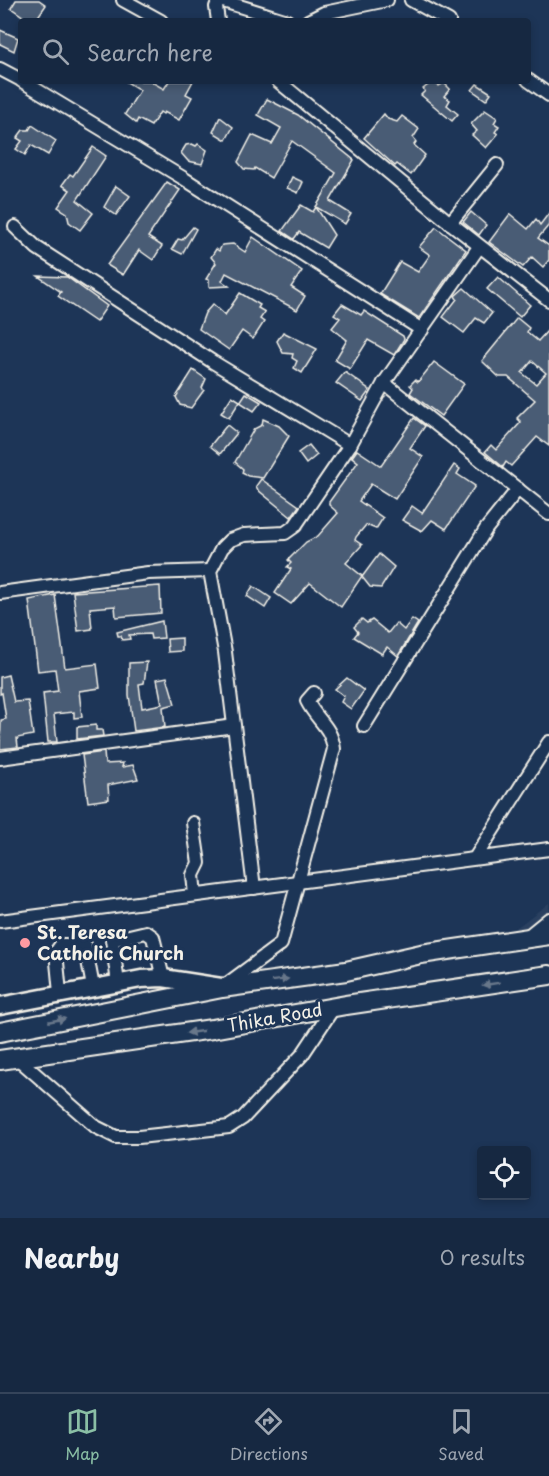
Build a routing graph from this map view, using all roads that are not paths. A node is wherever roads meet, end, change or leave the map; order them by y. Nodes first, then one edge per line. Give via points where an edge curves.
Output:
1 (123, 0) edge
2 (220, 0) edge
3 (387, 0) edge
4 (411, 0) edge
5 (155, 18) edge
6 (217, 18) edge
7 (277, 18) edge
8 (314, 18) edge
9 (444, 18) edge
10 (0, 69) edge
11 (18, 79) edge
12 (531, 82) edge
13 (27, 84) edge
14 (282, 84) edge
15 (549, 95) edge
16 (497, 165) dead end
17 (450, 223) junction
18 (15, 227) dead end
19 (479, 247) junction
20 (549, 300) edge
21 (422, 330) junction
22 (384, 383) junction
23 (350, 445) junction
24 (518, 489) junction
25 (549, 514) edge
26 (210, 571) junction
27 (0, 592) edge
28 (314, 693) dead end
29 (234, 726) junction
30 (364, 726) dead end
31 (549, 742) edge
32 (0, 758) edge
33 (194, 823) dead end
34 (549, 849) edge
35 (475, 858) junction
36 (298, 882) junction
37 (254, 888) junction
38 (195, 895) junction
39 (549, 919) edge
40 (0, 921) edge
41 (549, 935) edge
42 (527, 937) junction
43 (549, 975) edge
44 (163, 978) junction
45 (118, 983) junction
46 (93, 987) junction
47 (222, 987) junction
48 (60, 993) junction
49 (0, 1006) edge
50 (334, 1007) junction
51 (0, 1032) edge
52 (8, 1058) edge

1 - 5 street
2 - 6 street
2 - 7 street
3 - 8 street
4 - 9 street
10 - 11 street
12 - 15 street
13 - 21 street
14 - 17 street
16 - 17 street
17 - 19 street
18 - 23 street via 46,255
19 - 20 street
19 - 21 street
21 - 22 street
22 - 23 street
22 - 24 street
23 - 26 street via 295,526 285,533 230,540
24 - 25 street
24 - 30 street via 486,529
26 - 27 street via 148,573
26 - 29 street
28 - 36 street via 307,701 314,716 332,734 334,749
29 - 32 street
29 - 37 street
31 - 35 street
33 - 38 street via 199,863 193,875
34 - 35 street
35 - 36 street
36 - 37 street
36 - 47 street via 281,944
37 - 38 street
38 - 40 street
39 - 42 street
41 - 42 highway, Thika Road
47 -> 42 highway, Thika Road via 346,971
43 -> 50 highway, Thika Road
44 - 45 main road, Thika Road
44 - 45 street via 153,937 146,932 112,940
44 - 47 main road, Thika Road
45 - 46 main road, Thika Road
46 - 48 main road, Thika Road
46 - 48 street via 85,945 61,945 56,951
51 -> 47 highway, Thika Road
48 - 49 main road, Thika Road
50 -> 52 highway, Thika Road
50 - 52 street via 302,1055 243,1118 229,1127 116,1137 96,1127

